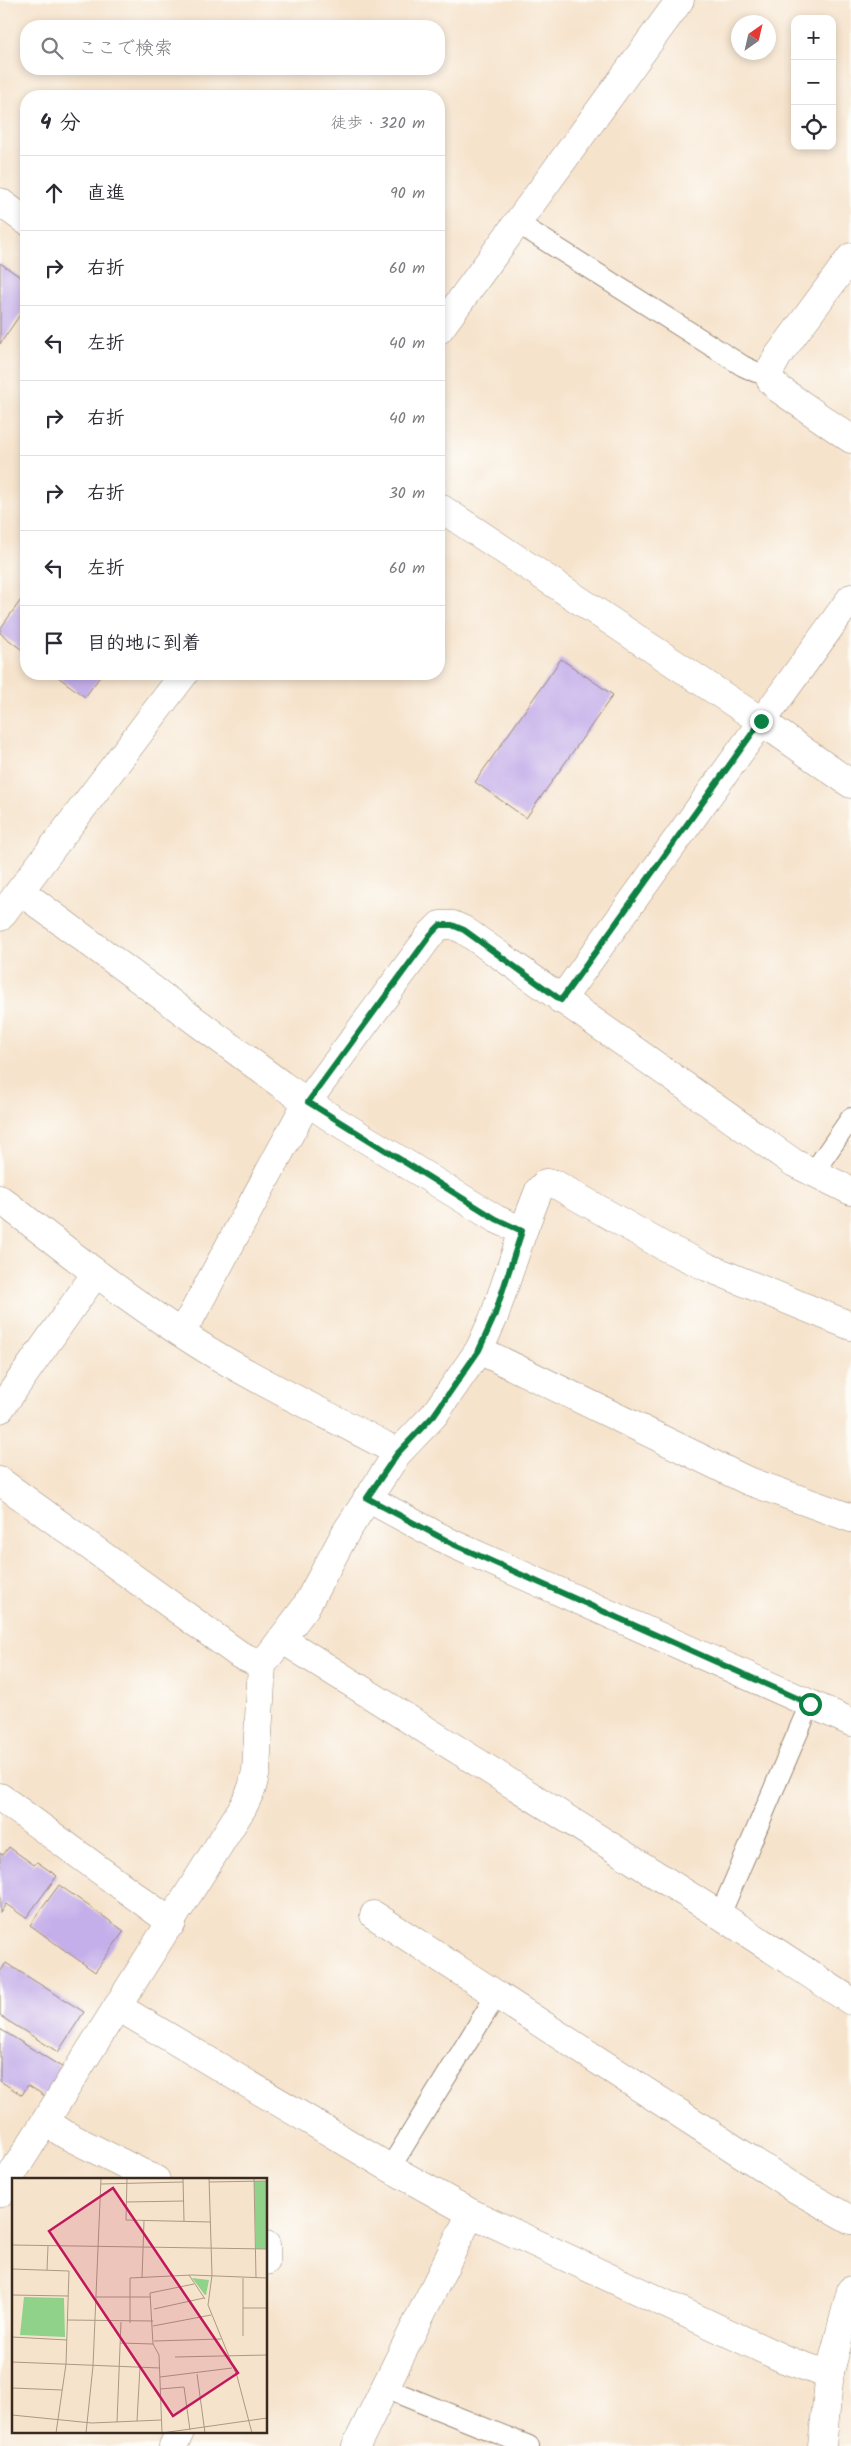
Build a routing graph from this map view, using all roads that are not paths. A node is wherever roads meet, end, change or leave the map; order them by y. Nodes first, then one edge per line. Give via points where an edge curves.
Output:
1 (680, 0) edge
2 (0, 202) edge
3 (20, 217) edge
4 (516, 222) junction
5 (851, 257) edge
6 (445, 322) edge
7 (768, 374) junction
8 (851, 439) edge
9 (445, 511) edge
10 (851, 598) edge
11 (179, 680) edge
12 (761, 721) junction
13 (851, 784) edge
14 (20, 891) junction
15 (0, 918) edge
16 (561, 1000) junction
17 (308, 1102) junction
18 (851, 1118) edge
19 (813, 1173) junction
20 (851, 1191) edge
21 (0, 1199) edge
22 (522, 1231) junction
23 (96, 1273) junction
24 (851, 1326) edge
25 (180, 1332) junction
26 (479, 1350) junction
27 (0, 1409) edge
28 (397, 1454) junction
29 (0, 1482) edge
30 (367, 1498) junction
31 (851, 1518) edge
32 (283, 1640) junction
33 (262, 1665) junction
34 (810, 1704) junction
35 (851, 1722) edge
36 (0, 1797) edge
37 (374, 1915) dead end
38 (720, 1915) junction
39 (172, 1923) junction
40 (497, 1994) junction
41 (851, 2001) edge
42 (118, 2007) junction
43 (46, 2122) junction
44 (390, 2168) junction
45 (152, 2178) edge
46 (0, 2194) edge
47 (471, 2213) junction
48 (851, 2220) edge
49 (851, 2290) edge
50 (830, 2372) junction
51 (385, 2388) junction
52 (179, 2434) edge
53 (173, 2446) edge
54 (356, 2446) edge
55 (529, 2446) edge
56 (822, 2446) edge

1 - 4 street
2 - 3 street
4 - 6 street
4 - 7 lane via 743,366
5 - 7 street
7 - 8 street via 779,389
9 - 12 street
10 - 12 street
11 - 14 street
12 - 13 street
12 - 16 street
14 - 15 street
14 - 17 street
16 - 17 street via 464,930 440,925
16 - 19 street via 794,1163
17 - 22 street via 496,1219
17 - 25 street
18 - 19 lane
19 - 20 street
21 - 23 street
22 - 24 street via 539,1190 546,1183 555,1184 663,1246
22 - 26 street via 494,1317
23 - 25 street
23 - 27 street
25 - 28 street via 219,1357
26 - 28 street via 434,1415
26 - 31 street via 746,1480
28 - 30 street
29 - 33 street via 240,1655
30 - 32 street via 305,1608
30 - 34 street via 453,1544
32 - 33 street
32 - 38 street
33 - 39 street via 256,1771 252,1788
34 - 35 street
34 - 38 lane
36 - 39 street
37 - 40 street
38 - 41 street
39 - 42 street
40 - 44 lane
40 - 48 street via 796,2189
42 - 43 street
42 - 44 street
43 - 45 street
43 - 46 street
44 - 47 street
47 - 50 street via 784,2359
47 - 51 street
49 - 50 street
50 - 56 street
51 - 54 street
51 - 55 lane
52 - 53 street

